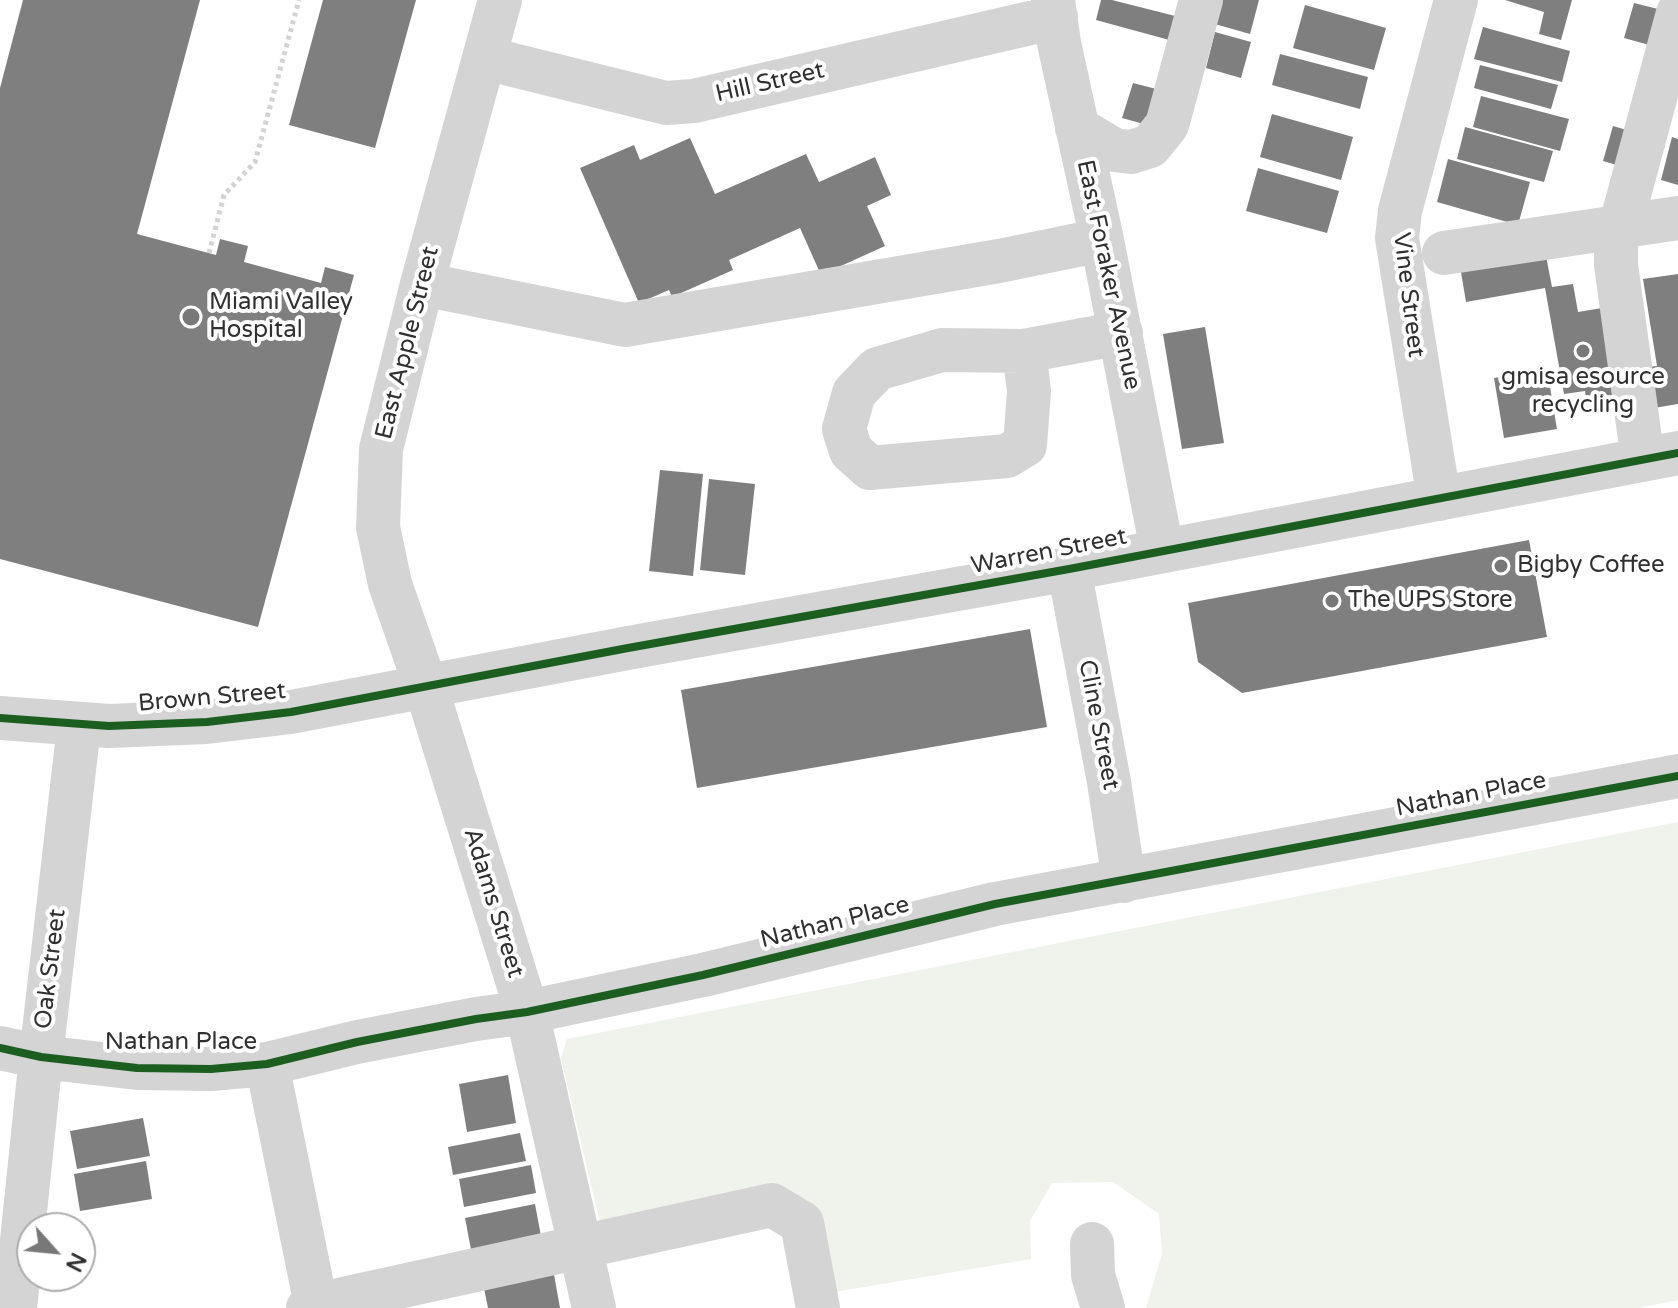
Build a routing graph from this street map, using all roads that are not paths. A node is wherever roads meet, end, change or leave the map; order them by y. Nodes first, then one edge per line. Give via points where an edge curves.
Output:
1 (500, 0) edge
2 (1201, 0) edge
3 (1456, 0) edge
4 (1055, 9) edge
5 (1678, 13) edge
6 (485, 58) junction
7 (1077, 128) junction
8 (1678, 218) edge
9 (1620, 225) junction
10 (1102, 240) junction
11 (1444, 253) dead end
12 (422, 284) junction
13 (1121, 333) junction
14 (1024, 351) dead end
15 (1660, 456) edge
16 (1439, 499) junction
17 (1162, 550) junction
18 (1069, 569) junction
19 (426, 687) junction
20 (0, 718) edge
21 (79, 726) junction
22 (1678, 776) edge
23 (1124, 881) junction
24 (527, 1012) junction
25 (20, 1053) edge
26 (267, 1064) junction
27 (1092, 1244) dead end
28 (581, 1249) junction
29 (312, 1307) edge
30 (15, 1308) edge
31 (594, 1308) edge
32 (818, 1308) edge
33 (1103, 1308) edge

1 - 6 street, East Apple Street
2 - 7 street via 1167,125 1150,146 1114,150
3 - 16 street, Vine Street via 1397,231
4 - 6 street, Hill Street via 694,101 666,103
4 - 7 street, East Foraker Avenue
5 - 9 street
6 - 12 street, East Apple Street
7 - 10 street, East Foraker Avenue
8 - 9 street
9 - 11 street
9 - 15 street via 1616,265
10 - 12 street via 625,325
10 - 13 street, East Foraker Avenue
12 - 19 street, East Apple Street via 381,449 378,527 390,584
13 - 14 street
13 - 17 street, East Foraker Avenue
15 - 16 street, Warren Street
16 - 17 street, Warren Street
17 - 18 street, Warren Street
18 - 19 street, Warren Street
18 - 23 street, Cline Street
19 - 21 street, Brown Street via 207,722
19 - 24 street, Adams Street
20 - 21 street, Brown Street
21 - 25 street, Oak Street
22 - 23 street, Nathan Place
23 - 24 street, Nathan Place via 995,904
24 - 26 street, Nathan Place
24 - 28 street, Adams Street
25 - 26 street, Nathan Place via 137,1068
25 - 30 street, Oak Street
26 - 29 street
27 - 33 street via 1093,1275
28 - 29 street
28 - 31 street, Adams Street
28 - 32 street via 772,1205 802,1223

